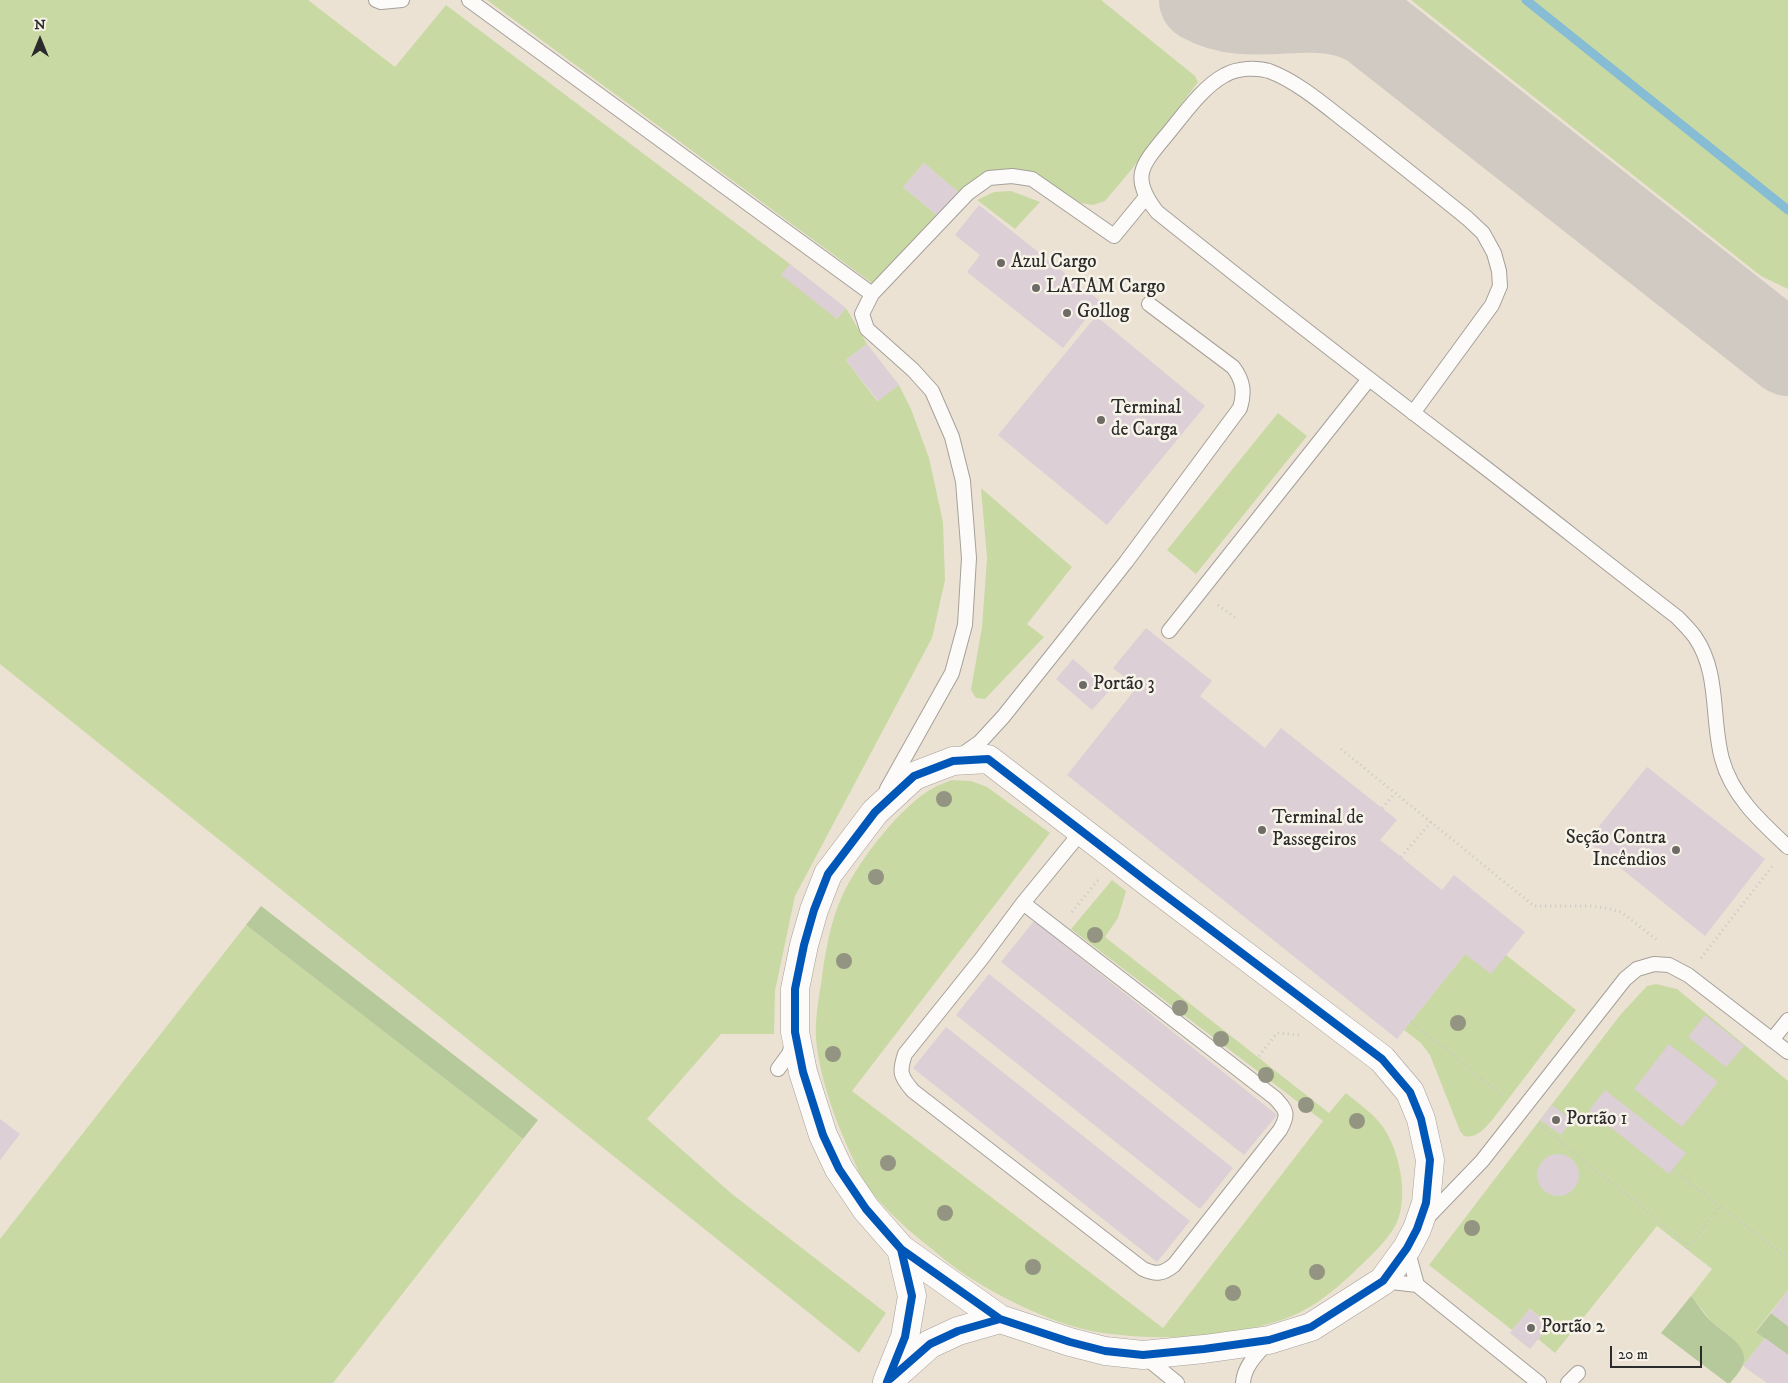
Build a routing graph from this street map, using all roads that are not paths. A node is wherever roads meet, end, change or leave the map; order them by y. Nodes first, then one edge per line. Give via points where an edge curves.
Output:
1 (376, 0) edge
2 (402, 0) edge
3 (470, 0) edge
4 (1146, 197) junction
5 (872, 294) junction
6 (1149, 304) dead end
7 (1369, 379) junction
8 (1413, 413) junction
9 (1169, 631) dead end
10 (953, 761) junction
11 (875, 812) junction
12 (1082, 831) junction
13 (1788, 847) edge
14 (1023, 903) junction
15 (1788, 1020) edge
16 (795, 1032) junction
17 (1772, 1040) junction
18 (1788, 1052) edge
19 (778, 1069) dead end
20 (1412, 1238) junction
21 (901, 1249) junction
22 (1383, 1281) junction
23 (1417, 1285) junction
24 (1000, 1319) junction
25 (1269, 1340) junction
26 (1143, 1355) junction
27 (887, 1383) edge
28 (1177, 1383) edge
29 (1243, 1383) edge
30 (1539, 1383) edge

1 - 2 lane
3 - 5 lane
4 - 5 lane via 1114,236 1032,179 1012,176 989,178 968,193
4 - 7 lane via 1157,212
4 - 8 lane via 1141,177 1146,160 1209,85 1226,74 1248,69 1268,71 1292,83 1467,218 1483,234 1494,252 1500,286 1492,305
5 - 11 lane via 862,314 866,329 932,391 952,438 963,481 969,558 964,626 952,673
6 - 10 lane via 1233,367 1243,388 1240,408 1126,562 1009,710 980,742
7 - 8 lane
7 - 9 lane
8 - 13 lane via 1677,617 1695,637 1708,662 1722,760 1735,789 1758,819
10 - 11 street via 914,776
10 - 12 street via 988,759
11 - 16 street via 828,874 814,910 795,989
12 - 14 lane
12 - 20 street via 1382,1059 1410,1092 1421,1120 1430,1160 1426,1203
14 - 14 lane via 905,1054 900,1067 903,1080 912,1091 1143,1269 1154,1274 1166,1272 1280,1130 1286,1119 1285,1109
15 - 17 lane
16 - 19 lane via 789,1054
16 - 21 street via 803,1072 823,1135 839,1169 866,1209
17 - 18 lane
17 - 20 lane via 1688,975 1669,965 1637,968 1482,1161
20 - 22 street
20 - 23 lane
21 - 24 street
21 - 27 street via 912,1296 905,1337
22 - 23 lane
22 - 25 street via 1311,1327
23 - 30 lane
24 - 26 street via 1105,1351
24 - 27 street via 958,1331 930,1344
25 - 26 street
25 - 29 lane via 1249,1364
26 - 28 lane

